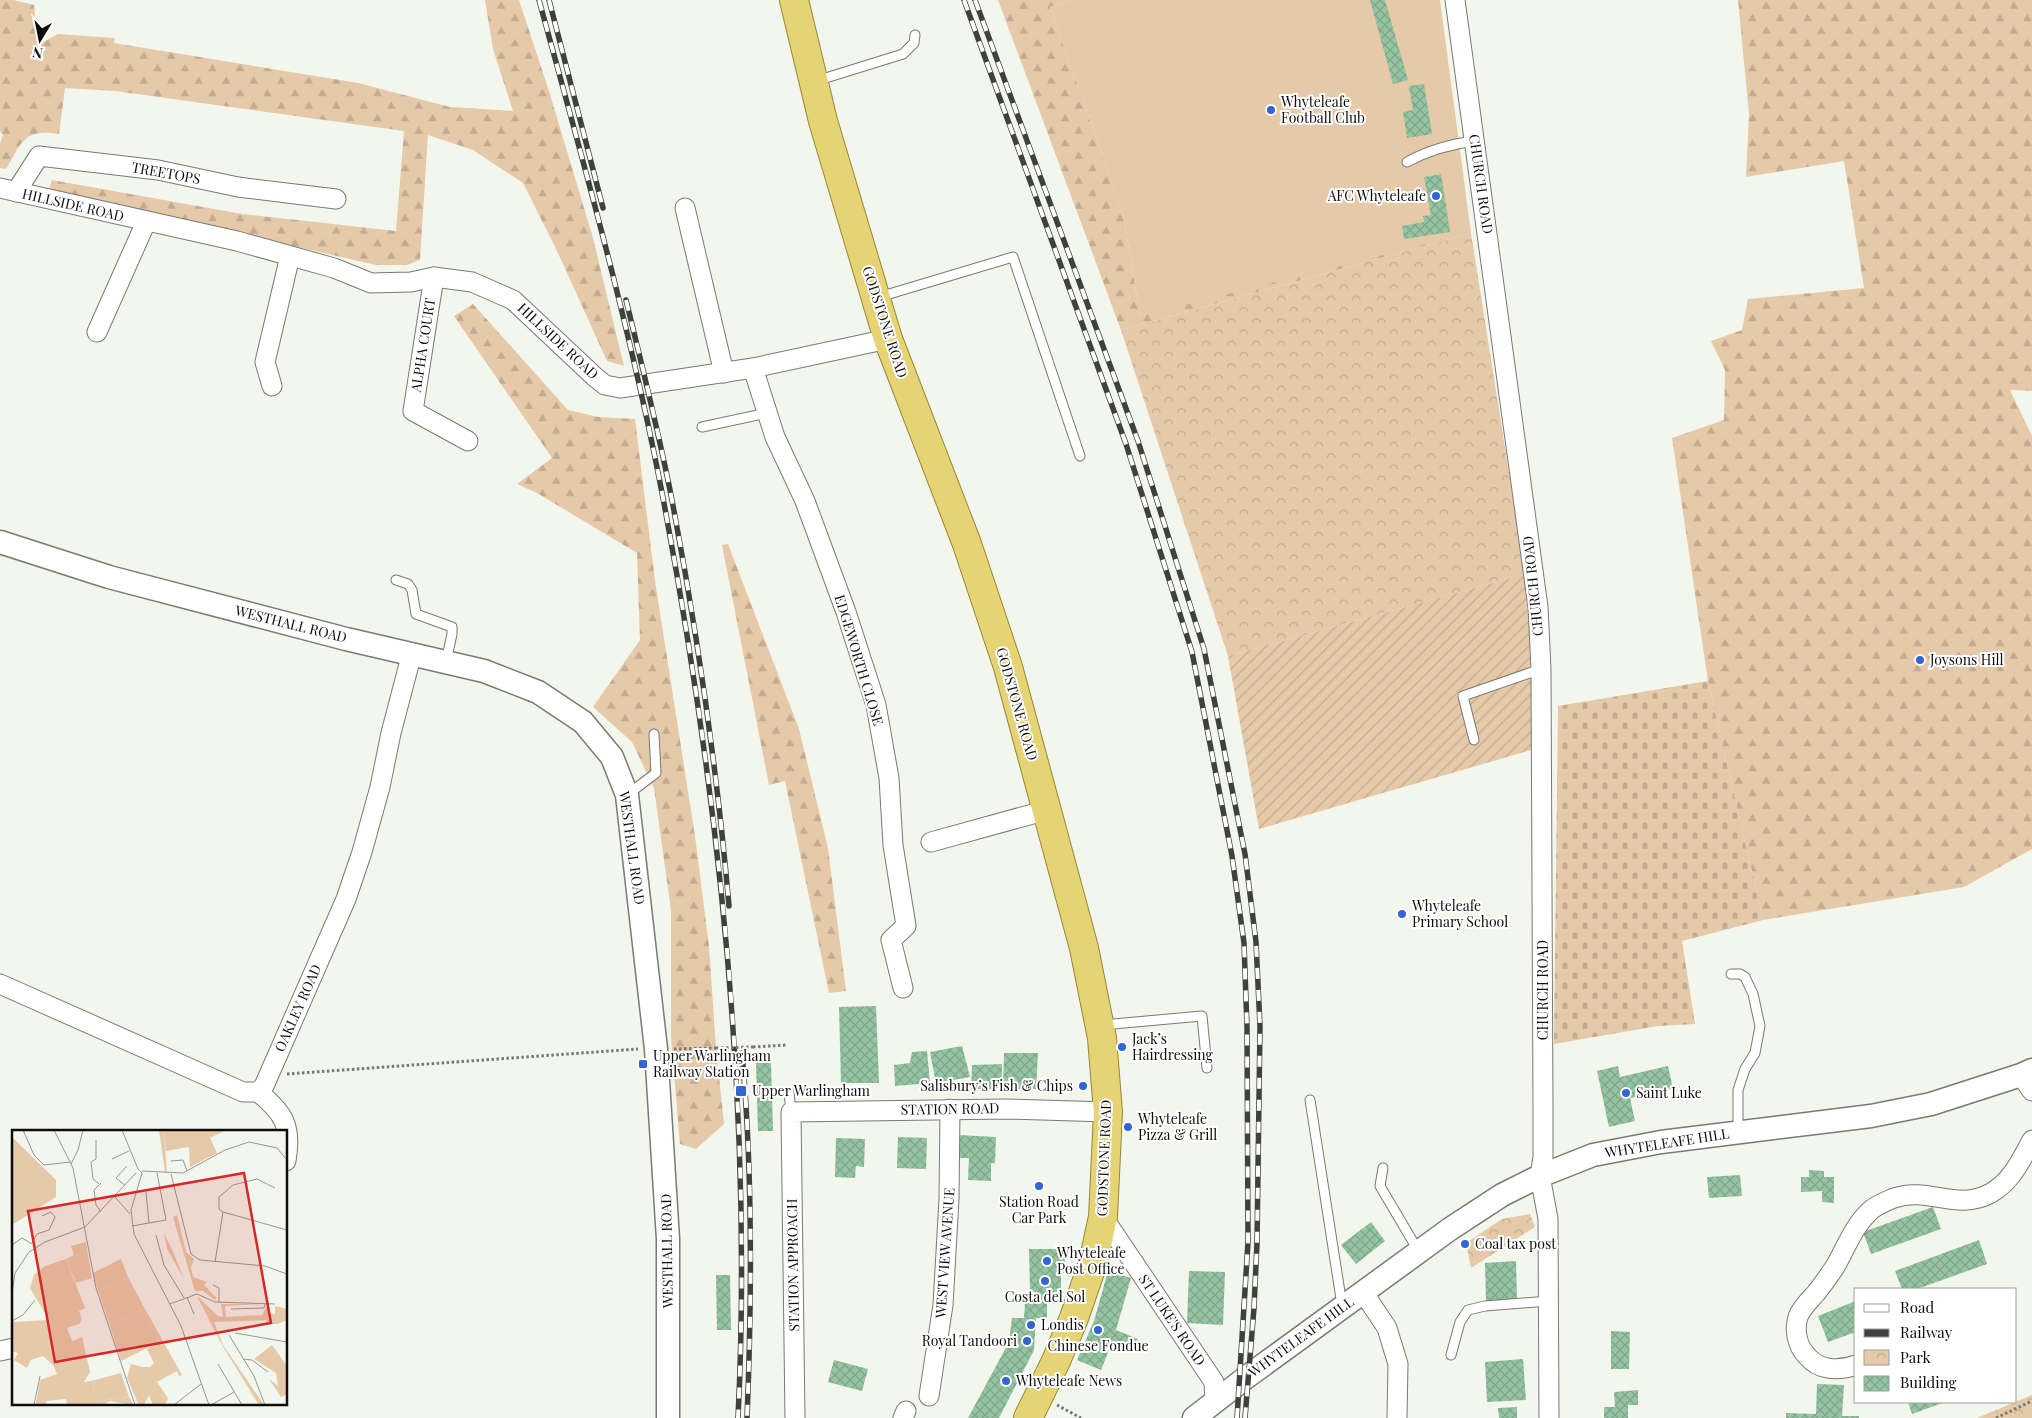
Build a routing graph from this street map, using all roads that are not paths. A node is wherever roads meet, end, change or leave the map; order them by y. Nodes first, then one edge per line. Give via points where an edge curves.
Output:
1 (794, 0) edge
2 (1455, 0) edge
3 (915, 35) dead end
4 (813, 82) junction
5 (1475, 141) junction
6 (1407, 162) dead end
7 (8, 190) edge
8 (336, 199) dead end
9 (685, 208) dead end
10 (146, 222) junction
11 (290, 256) junction
12 (434, 277) junction
13 (876, 298) junction
14 (97, 332) dead end
15 (888, 339) junction
16 (753, 368) junction
17 (724, 373) junction
18 (272, 386) dead end
19 (767, 413) junction
20 (702, 427) dead end
21 (468, 441) dead end
22 (1080, 456) dead end
23 (0, 542) edge
24 (396, 580) dead end
25 (412, 653) junction
26 (446, 662) junction
27 (1541, 669) junction
28 (654, 734) dead end
29 (1474, 740) dead end
30 (627, 795) junction
31 (1047, 810) junction
32 (931, 842) dead end
33 (1731, 974) dead end
34 (0, 984) edge
35 (903, 988) dead end
36 (1100, 1026) junction
37 (1207, 1068) dead end
38 (2028, 1078) edge
39 (258, 1092) junction
40 (789, 1092) dead end
41 (1310, 1100) dead end
42 (950, 1109) junction
43 (791, 1112) junction
44 (1108, 1112) junction
45 (286, 1130) edge
46 (1738, 1132) junction
47 (2032, 1140) edge
48 (1383, 1168) dead end
49 (1540, 1176) junction
50 (1103, 1217) junction
51 (1419, 1252) junction
52 (1364, 1292) junction
53 (1548, 1301) junction
54 (1342, 1308) junction
55 (1451, 1355) dead end
56 (1854, 1366) edge
57 (929, 1396) dead end
58 (1215, 1401) junction
59 (668, 1418) edge
60 (795, 1418) edge
61 (1028, 1418) edge
62 (1194, 1418) edge
63 (1397, 1418) edge
64 (1549, 1418) edge

1 - 4 highway, GODSTONE ROAD
2 - 5 street, CHURCH ROAD
3 - 4 lane via 914,43 903,54
4 - 13 highway, GODSTONE ROAD
5 - 6 lane via 1447,145
5 - 27 street, CHURCH ROAD via 1538,607
7 - 8 street, TREETOPS via 39,156 158,170 238,186
7 - 10 street, HILLSIDE ROAD
9 - 17 street
10 - 11 street, HILLSIDE ROAD
10 - 14 street
11 - 12 street, HILLSIDE ROAD via 371,282 411,282
11 - 18 street via 264,362
12 - 17 street, HILLSIDE ROAD via 472,282 513,300 605,385 620,388
12 - 21 street, ALPHA COURT via 412,411
13 - 15 highway, GODSTONE ROAD
13 - 22 lane via 1013,257
15 - 16 street, HILLSIDE ROAD
15 - 31 highway, GODSTONE ROAD via 967,544 1008,667
16 - 17 street, HILLSIDE ROAD
16 - 19 street, EDGEWORTH CLOSE
19 - 20 lane
19 - 35 street, EDGEWORTH CLOSE via 805,501 876,705 889,778 893,845 906,926 891,940
23 - 25 street, WESTHALL ROAD via 110,578
24 - 26 lane via 408,584 412,590 416,614 452,627
25 - 26 street, WESTHALL ROAD
25 - 39 street, OAKLEY ROAD via 380,786 346,899 264,1086
26 - 30 street, WESTHALL ROAD via 538,692 583,722 612,757
27 - 29 lane via 1463,696
27 - 49 street, CHURCH ROAD via 1543,1157
28 - 30 lane via 656,773
30 - 59 street, WESTHALL ROAD via 656,1049 668,1239
31 - 32 street
31 - 36 highway, GODSTONE ROAD via 1084,948
33 - 46 lane via 1745,977 1753,994 1760,1026 1755,1053 1738,1090
34 - 39 street via 243,1092
36 - 37 lane via 1202,1016
36 - 44 highway, GODSTONE ROAD
38 - 46 street, WHYTELEAFE HILL via 1871,1116
39 - 45 street via 277,1108
40 - 43 lane
41 - 54 lane
42 - 43 street, STATION ROAD
42 - 44 street, STATION ROAD
42 - 57 street, WEST VIEW AVENUE via 943,1305
43 - 60 street, STATION APPROACH
44 - 50 highway, GODSTONE ROAD
46 - 49 street, WHYTELEAFE HILL via 1593,1155
47 - 56 street via 2011,1177 1990,1193 1956,1201 1917,1194 1896,1197 1870,1211 1832,1271 1800,1313 1796,1326 1800,1347 1814,1363 1836,1370
48 - 51 lane via 1380,1186
49 - 51 street, WHYTELEAFE HILL via 1502,1195
49 - 53 street, CHURCH ROAD via 1548,1219
50 - 58 street, ST LUKE'S ROAD via 1214,1382
50 - 61 highway, GODSTONE ROAD via 1074,1318
51 - 52 street, WHYTELEAFE HILL
52 - 54 street, WHYTELEAFE HILL
52 - 63 street via 1387,1328 1398,1364
53 - 55 lane via 1468,1310 1460,1322
53 - 64 street, CHURCH ROAD
54 - 58 street, WHYTELEAFE HILL
58 - 62 street, WHYTELEAFE HILL

